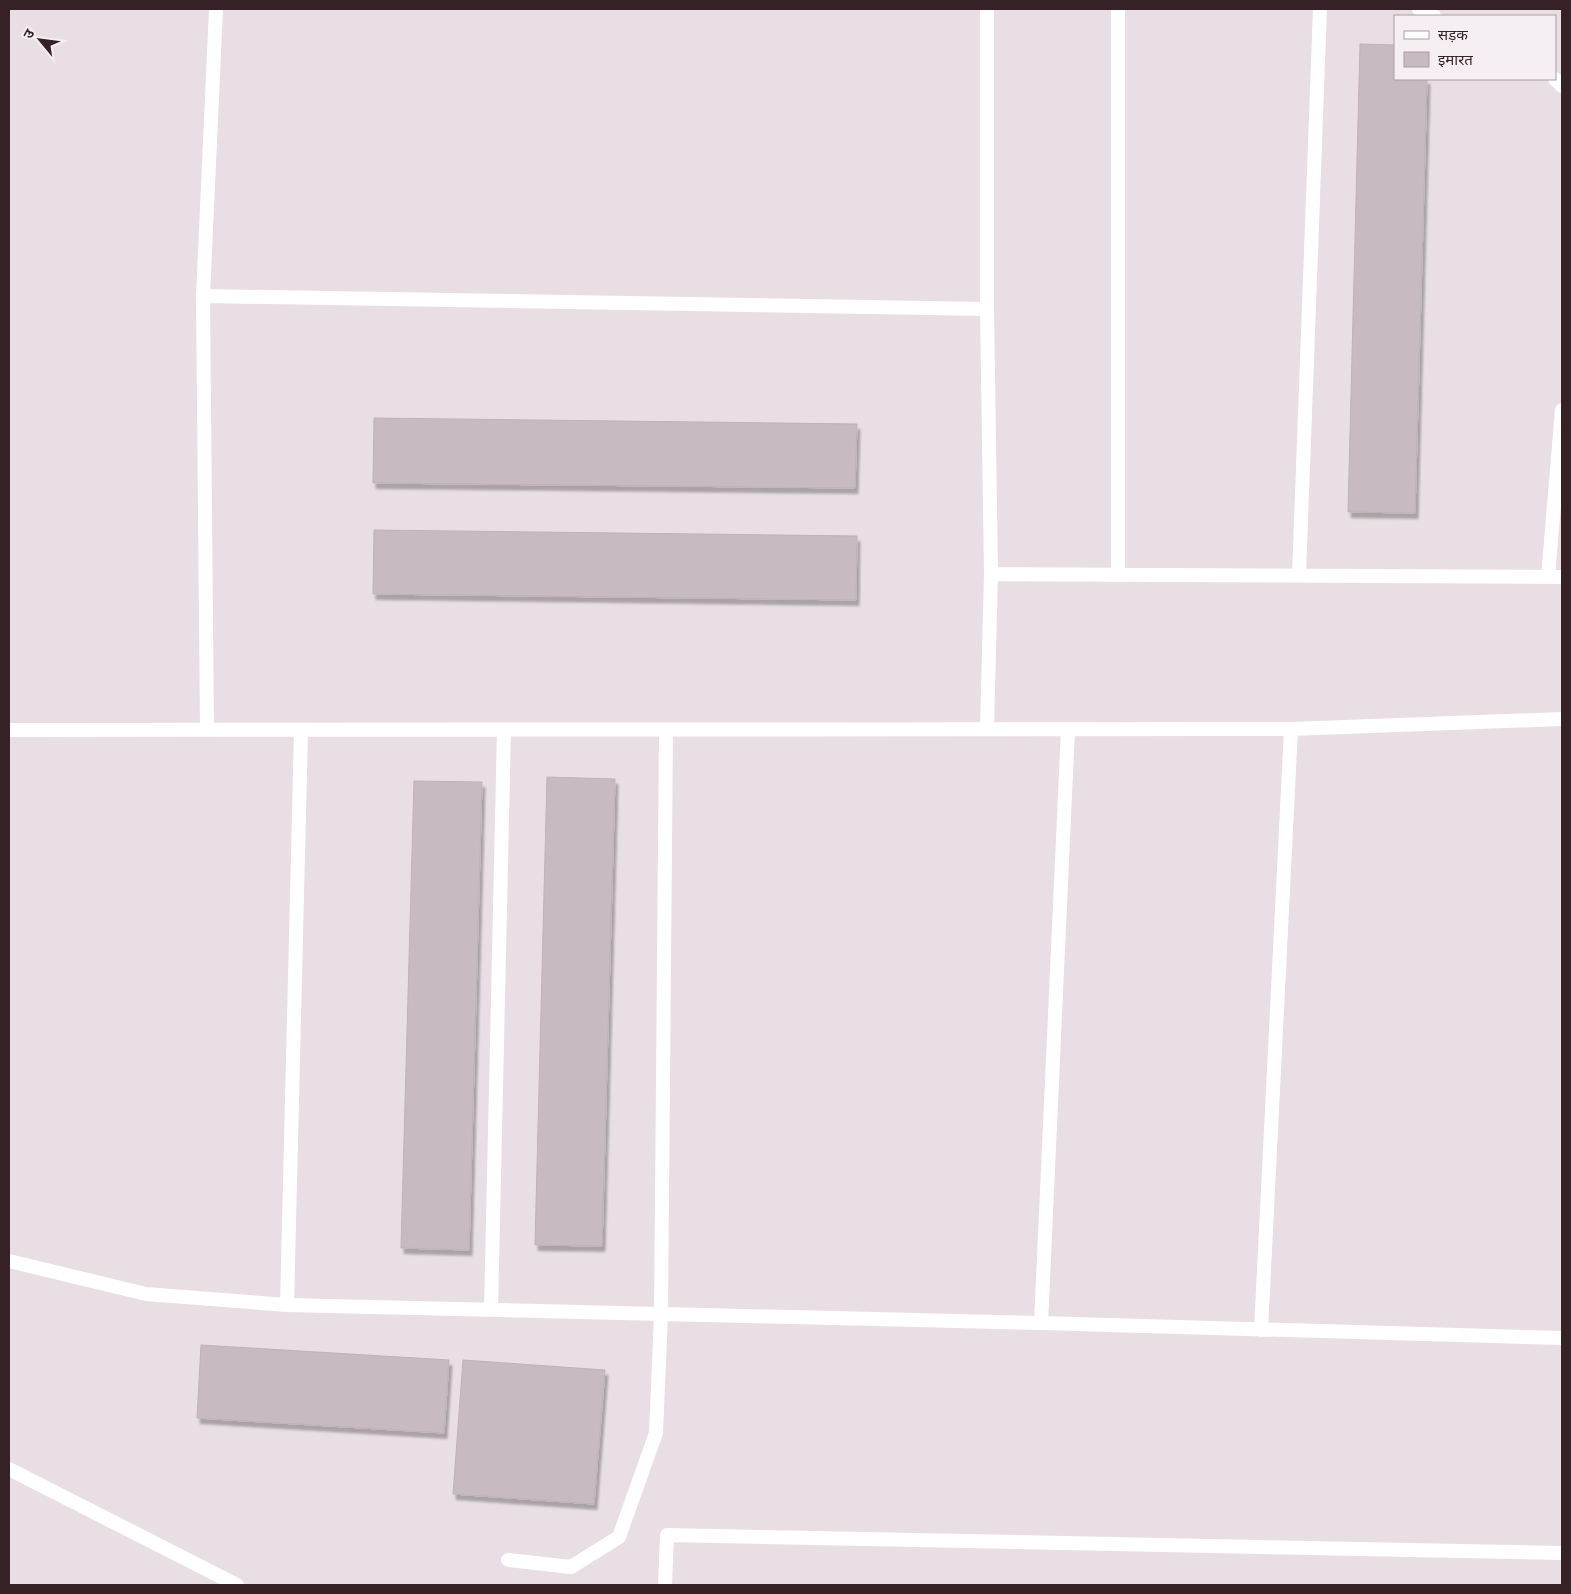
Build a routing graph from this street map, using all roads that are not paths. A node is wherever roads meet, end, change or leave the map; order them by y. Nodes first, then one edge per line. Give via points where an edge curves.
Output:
1 (216, 9) edge
2 (987, 9) edge
3 (1118, 9) edge
4 (1320, 9) edge
5 (1419, 9) edge
6 (1432, 15) edge
7 (203, 296) junction
8 (987, 309) junction
9 (1562, 410) edge
10 (991, 574) junction
11 (1118, 574) junction
12 (1299, 575) junction
13 (1555, 577) edge
14 (1562, 719) edge
15 (207, 729) junction
16 (1068, 729) junction
17 (1291, 729) junction
18 (9, 730) edge
19 (301, 730) junction
20 (504, 730) junction
21 (666, 730) junction
22 (987, 730) junction
23 (9, 1261) edge
24 (287, 1306) junction
25 (491, 1310) junction
26 (661, 1314) junction
27 (1041, 1323) junction
28 (1261, 1330) junction
29 (1562, 1338) edge
30 (9, 1469) edge
31 (1562, 1553) edge
32 (508, 1560) dead end
33 (237, 1585) edge
34 (665, 1585) edge

1 - 7 street
2 - 8 street
3 - 11 street
4 - 12 street
5 - 6 street
7 - 8 street
7 - 15 street
8 - 10 street
9 - 13 street
10 - 11 street
10 - 22 street
11 - 12 street
12 - 13 street
14 - 17 street
15 - 18 street
15 - 19 street
16 - 17 street
16 - 22 street
16 - 27 street
17 - 28 street
19 - 20 street
19 - 24 street
20 - 21 street
20 - 25 street
21 - 22 street
21 - 26 street
23 - 24 street via 146,1294
24 - 25 street
25 - 26 street
26 - 27 street
26 - 32 street via 656,1433 620,1537 571,1567
27 - 28 street
28 - 29 street
30 - 33 street
31 - 34 street via 667,1535

